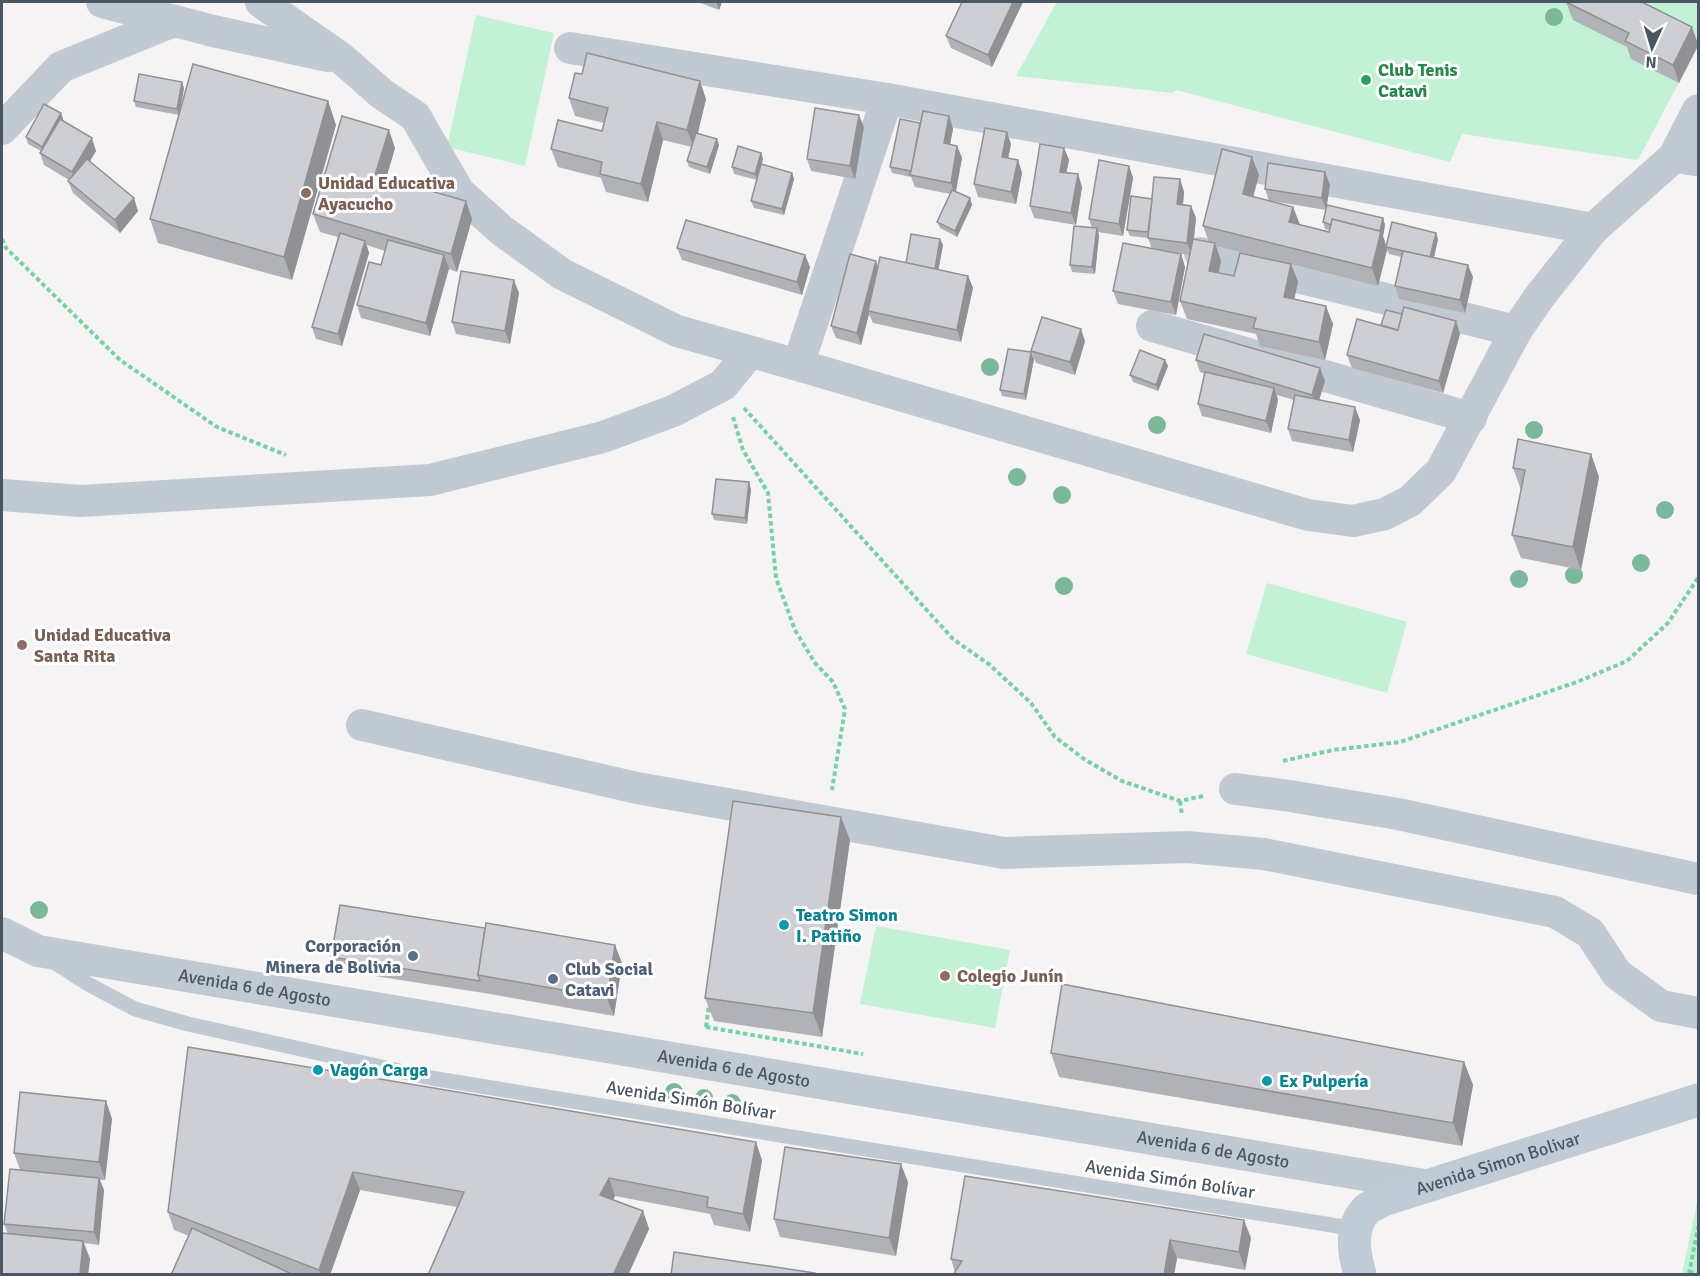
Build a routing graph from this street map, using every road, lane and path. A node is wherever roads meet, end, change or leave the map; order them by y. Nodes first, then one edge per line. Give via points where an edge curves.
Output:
1 (102, 2) edge
2 (261, 2) edge
3 (174, 21) junction
4 (570, 48) dead end
5 (341, 58) junction
6 (887, 99) junction
7 (1698, 111) edge
8 (2, 129) edge
9 (1687, 158) edge
10 (1593, 229) junction
11 (2, 239) edge
12 (1200, 253) edge
13 (1152, 326) dead end
14 (1516, 331) junction
15 (750, 352) junction
16 (798, 365) junction
17 (723, 385) junction
18 (1471, 417) junction
19 (294, 458) dead end
20 (2, 495) edge
21 (1698, 578) edge
22 (362, 725) dead end
23 (1245, 790) joint
24 (1180, 801) dead end
25 (827, 820) junction
26 (1693, 874) edge
27 (2, 933) edge
28 (38, 951) junction
29 (1698, 1013) edge
30 (706, 1027) edge
31 (723, 1029) edge
32 (1698, 1100) edge
33 (1430, 1186) junction
34 (1698, 1227) edge
35 (1356, 1229) junction
36 (1689, 1273) edge
37 (1698, 1273) edge
38 (1360, 1275) edge

1 - 3 street
2 - 5 street
3 - 5 street
3 - 8 street via 61,67
4 - 6 street
5 - 15 street via 382,94 415,116 459,192 501,230 562,273 677,332
6 - 10 street
6 - 16 street
7 - 9 street
9 - 10 street
10 - 14 street
11 - 19 path via 6,249 120,360 217,427
12 - 14 street
13 - 18 street
14 - 18 street
15 - 16 street
15 - 17 street
16 - 18 street via 1308,515 1353,521 1385,514 1410,501 1441,471
17 - 20 street via 673,411 603,437 430,480 81,501
17 - 24 path via 953,639 990,665 1031,703 1055,737 1122,781
17 - 25 path via 743,450 768,492 776,578 795,630 815,663 833,682 845,708
21 - 23 path via 1668,623 1627,661 1400,742 1283,761
22 - 25 street via 637,788
23 - 26 street via 1398,814
25 - 29 street via 1004,853 1187,847 1264,854 1555,912 1590,933 1617,974 1661,1006
27 - 28 street, Avenida 6 de Agosto
28 - 33 street, Avenida 6 de Agosto
28 - 35 lane, Avenida Simón Bolívar via 135,1009 420,1075
30 - 31 path
32 - 33 main road, Avenida Simon Bolivar
33 - 35 main road, Avenida Simon Bolivar via 1383,1200 1366,1210
34 - 36 path
35 - 38 main road via 1354,1251
36 - 37 path

